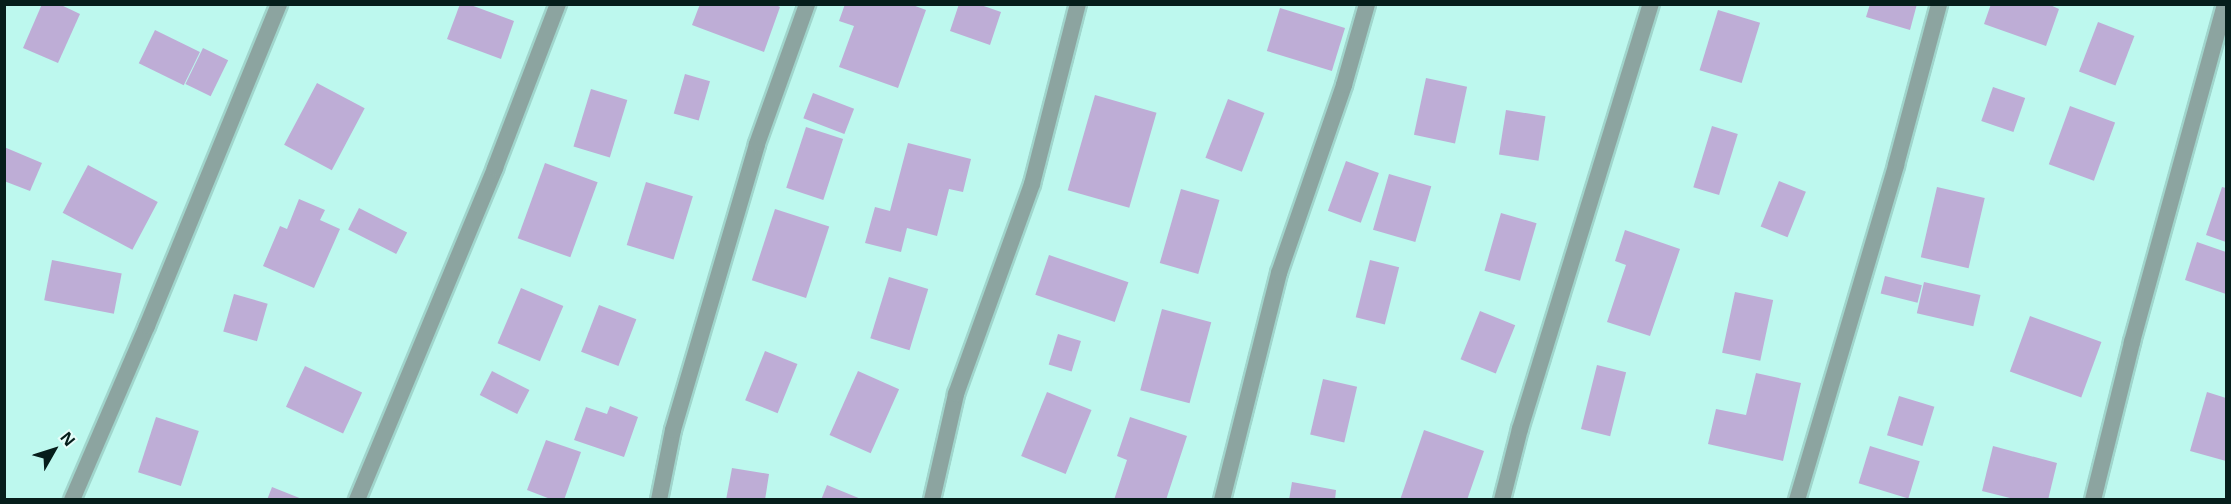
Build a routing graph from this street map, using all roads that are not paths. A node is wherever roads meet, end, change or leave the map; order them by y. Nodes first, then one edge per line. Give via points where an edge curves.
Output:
1 (279, 4) edge
2 (558, 4) edge
3 (807, 4) edge
4 (1078, 4) edge
5 (1367, 4) edge
6 (1651, 4) edge
7 (1939, 4) edge
8 (2225, 4) edge
9 (72, 500) edge
10 (357, 500) edge
11 (659, 500) edge
12 (932, 500) edge
13 (1222, 500) edge
14 (1502, 500) edge
15 (1797, 500) edge
16 (2093, 500) edge

1 - 9 street
2 - 10 street
3 - 11 street via 754,155 674,430
4 - 12 street via 1032,184 956,394
5 - 13 street via 1344,85 1279,273
6 - 14 street via 1549,330
7 - 15 street
8 - 16 street

